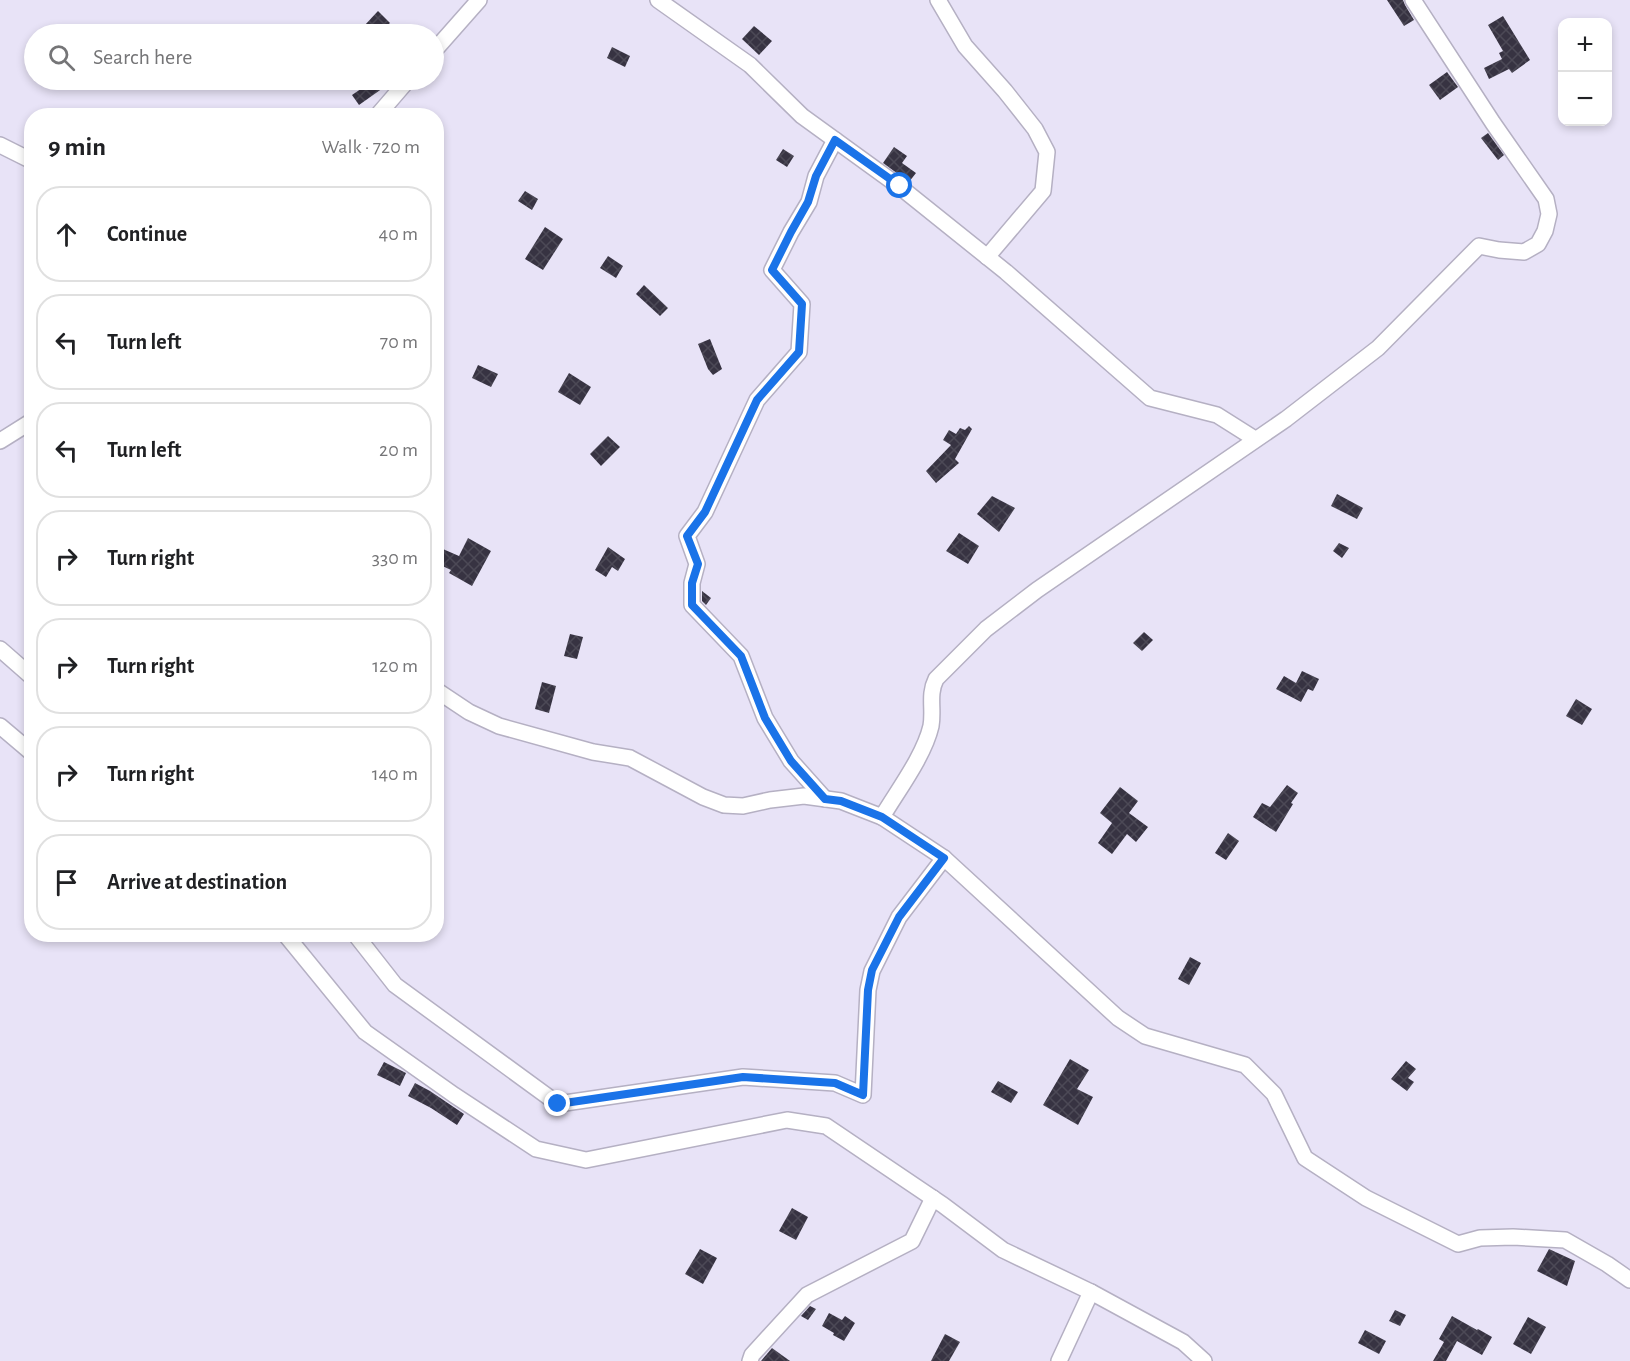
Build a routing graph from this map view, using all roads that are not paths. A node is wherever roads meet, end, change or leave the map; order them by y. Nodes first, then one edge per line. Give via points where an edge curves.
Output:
1 (479, 0) edge
2 (658, 0) edge
3 (938, 0) edge
4 (1413, 0) edge
5 (444, 40) edge
6 (399, 90) edge
7 (384, 108) edge
8 (835, 140) junction
9 (0, 145) edge
10 (24, 157) edge
11 (987, 256) junction
12 (24, 426) edge
13 (1255, 439) junction
14 (0, 441) edge
15 (0, 649) edge
16 (24, 670) edge
17 (444, 695) edge
18 (0, 726) edge
19 (24, 746) edge
20 (825, 799) junction
21 (882, 817) junction
22 (944, 858) junction
23 (292, 942) edge
24 (361, 942) edge
25 (933, 1198) junction
26 (1630, 1280) edge
27 (1091, 1292) junction
28 (750, 1361) edge
29 (1059, 1361) edge
30 (1204, 1361) edge

1 - 5 street
2 - 8 street via 750,65 802,116
3 - 11 street via 965,46 1035,129 1047,152 1043,191
4 - 13 street via 1546,199 1549,214 1545,231 1538,244 1524,252 1479,246 1378,348
6 - 7 street
8 - 11 street
8 - 20 street via 772,270 802,304 799,352 757,400 705,512 687,536 698,564 692,583 692,605 741,656 765,718 791,761
9 - 10 street
11 - 13 street via 1150,398 1217,415
12 - 14 street
13 - 21 street via 1020,603 986,629 936,679 931,724 923,748
15 - 16 street
17 - 20 street via 499,726 630,758 724,805 743,806 804,796
18 - 19 street
20 - 21 street
21 - 22 street
22 - 24 street via 899,917 872,970 863,1095 835,1083 743,1077 558,1104 395,985
22 - 26 street via 1118,1018 1145,1036 1245,1065 1274,1094 1305,1158 1366,1198 1458,1244 1480,1238 1565,1239
23 - 25 street via 365,1032 536,1149 586,1160 787,1120 826,1126
25 - 27 street via 1003,1250
25 - 28 street via 912,1241 807,1295
27 - 29 street
27 - 30 street via 1183,1342

